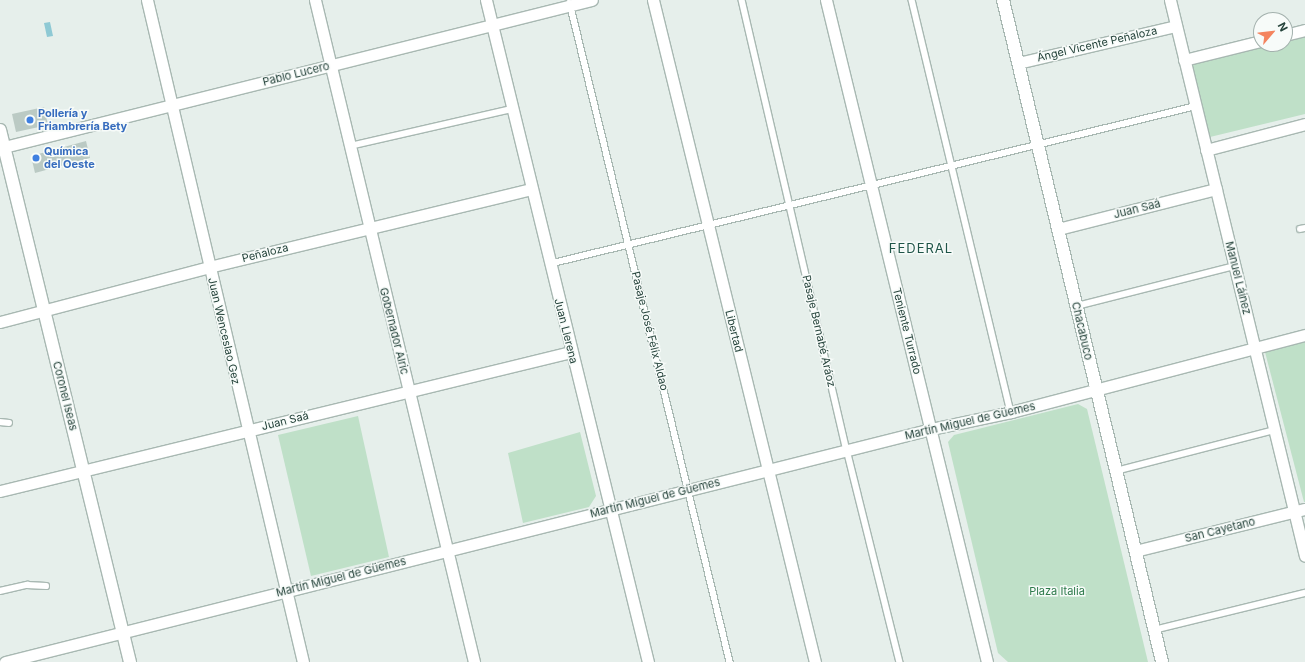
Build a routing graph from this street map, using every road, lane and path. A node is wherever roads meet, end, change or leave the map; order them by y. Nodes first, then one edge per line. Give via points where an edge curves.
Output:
1 (147, 0) edge
2 (315, 0) edge
3 (486, 0) edge
4 (592, 0) edge
5 (653, 0) edge
6 (742, 0) edge
7 (826, 0) edge
8 (912, 0) edge
9 (1002, 0) edge
10 (1170, 0) edge
11 (570, 3) edge
12 (492, 25) junction
13 (1176, 26) junction
14 (1305, 30) edge
15 (1293, 33) edge
16 (1253, 43) edge
17 (1184, 60) junction
18 (1018, 63) junction
19 (330, 66) junction
20 (172, 105) junction
21 (1196, 106) junction
22 (512, 109) junction
23 (1305, 124) edge
24 (0, 130) edge
25 (350, 146) junction
26 (1038, 147) junction
27 (2, 148) edge
28 (1206, 150) junction
29 (952, 167) junction
30 (872, 186) junction
31 (532, 189) junction
32 (1216, 189) junction
33 (790, 207) junction
34 (709, 227) junction
35 (370, 228) junction
36 (1058, 228) junction
37 (629, 246) junction
38 (549, 264) junction
39 (1235, 266) junction
40 (209, 267) junction
41 (1076, 306) junction
42 (44, 310) junction
43 (0, 322) edge
44 (1305, 335) edge
45 (1255, 348) junction
46 (571, 352) junction
47 (408, 390) junction
48 (1096, 390) junction
49 (1011, 412) junction
50 (0, 422) edge
51 (9, 423) dead end
52 (930, 429) junction
53 (247, 430) junction
54 (1275, 430) junction
55 (847, 450) junction
56 (768, 470) junction
57 (83, 471) junction
58 (1116, 471) junction
59 (688, 490) junction
60 (0, 491) edge
61 (610, 510) junction
62 (1300, 511) edge
63 (447, 551) junction
64 (1135, 551) junction
65 (1305, 556) edge
66 (46, 586) dead end
67 (0, 591) edge
68 (286, 591) junction
69 (1305, 593) edge
70 (1154, 630) junction
71 (123, 632) junction
72 (5, 662) edge
73 (130, 662) edge
74 (302, 662) edge
75 (474, 662) edge
76 (648, 662) edge
77 (730, 662) edge
78 (815, 662) edge
79 (900, 662) edge
80 (987, 662) edge
81 (1162, 662) edge

1 - 20 street, Juan Wenceslao Gez
2 - 19 street, Gobernador Alric
3 - 12 street, Juan Llerena
4 - 11 street, Pablo Lucero
5 - 34 street, Libertad
6 - 33 lane, Pasaje Bernabé Aráoz
7 - 30 street, Teniente Turrado
8 - 29 lane
9 - 18 main road, Chacabuco
10 - 13 street, Manuel Láinez
11 - 12 street, Pablo Lucero
11 - 37 lane, Pasaje José Félix Aldao
12 - 19 street, Pablo Lucero
12 - 22 street, Juan Llerena
13 - 17 street, Manuel Láinez
13 - 18 street, Ángel Vicente Peñaloza
14 - 15 street
16 - 17 street
17 - 21 street, Manuel Láinez
18 - 26 main road, Chacabuco
19 - 20 street, Pablo Lucero
19 - 25 street, Gobernador Alric
20 - 27 street, Pablo Lucero
20 - 40 street, Juan Wenceslao Gez
21 - 26 lane
21 - 28 street, Manuel Láinez
22 - 25 lane
22 - 31 street, Juan Llerena
23 - 28 street
24 - 27 main road, Coronel Iseas
25 - 35 street, Gobernador Alric
26 - 29 lane
26 - 36 main road, Chacabuco
27 - 42 main road, Coronel Iseas
28 - 32 street, Manuel Láinez
29 - 30 lane
29 - 49 lane
30 - 33 lane
30 - 52 street, Teniente Turrado
31 - 35 street, Peñaloza
31 - 38 street, Juan Llerena
32 - 36 street, Juan Saá
32 - 39 street, Manuel Láinez
33 - 34 lane
33 - 55 lane, Pasaje Bernabé Aráoz
34 - 37 lane
34 - 56 street, Libertad
35 - 40 street, Peñaloza
35 - 47 street, Gobernador Alric
36 - 41 main road, Chacabuco
37 - 38 lane
37 - 59 lane, Pasaje José Félix Aldao
38 - 46 street, Juan Llerena
39 - 41 lane
39 - 45 street, Manuel Láinez
40 - 42 street, Peñaloza
40 - 53 street, Juan Wenceslao Gez
41 - 48 main road, Chacabuco
42 - 43 street, Peñaloza
42 - 57 main road, Coronel Iseas
44 - 45 street, Martín Miguel de Güemes
45 - 48 street, Martín Miguel de Güemes
45 - 54 street, Manuel Láinez
46 - 47 street, Juan Saá
46 - 61 street, Juan Llerena
47 - 53 street, Juan Saá
47 - 63 street, Gobernador Alric
48 - 49 street, Martín Miguel de Güemes
48 - 58 main road, Chacabuco
49 - 52 street, Martín Miguel de Güemes
50 - 51 lane
52 - 55 street, Martín Miguel de Güemes
52 - 80 street, Teniente Turrado
53 - 57 street, Juan Saá
53 - 68 street, Juan Wenceslao Gez
54 - 58 lane
54 - 62 street, Manuel Láinez
55 - 56 street, Martín Miguel de Güemes
55 - 79 lane, Pasaje Bernabé Aráoz
56 - 59 street, Martín Miguel de Güemes
56 - 78 street, Libertad
57 - 60 street, Juan Saá
57 - 71 main road, Coronel Iseas
58 - 64 main road, Chacabuco
59 - 61 street, Martín Miguel de Güemes
59 - 77 lane, Pasaje José Félix Aldao
61 - 63 street, Martín Miguel de Güemes
61 - 76 street, Juan Llerena
62 - 64 street, San Cayetano
62 - 65 street, Manuel Láinez
63 - 68 street, Martín Miguel de Güemes
63 - 75 street, Gobernador Alric
64 - 70 main road, Chacabuco
66 - 67 lane via 27,585
68 - 71 street, Martín Miguel de Güemes
68 - 74 street, Juan Wenceslao Gez
69 - 70 lane
70 - 81 main road, Chacabuco
71 - 72 street, Martín Miguel de Güemes
71 - 73 main road, Coronel Iseas

